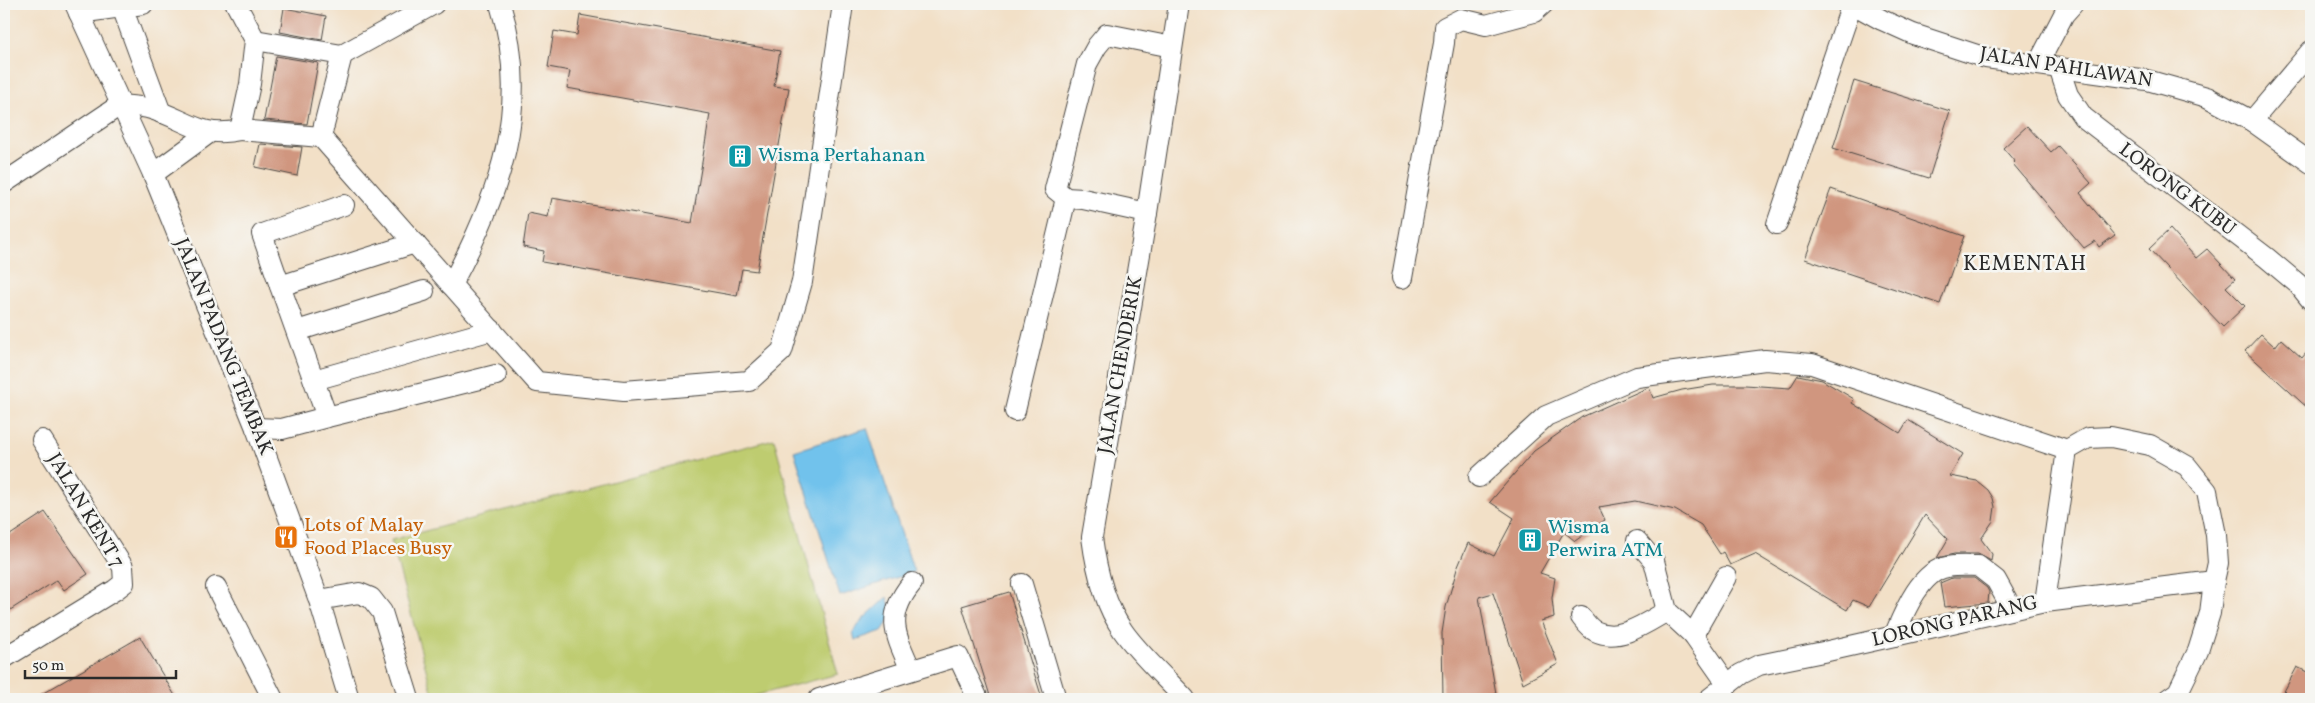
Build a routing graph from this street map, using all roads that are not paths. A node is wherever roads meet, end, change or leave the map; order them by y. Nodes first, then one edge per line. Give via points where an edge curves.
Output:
1 (143, 4) edge
2 (236, 4) edge
3 (434, 4) edge
4 (500, 4) edge
5 (843, 4) edge
6 (1179, 4) edge
7 (1543, 4) edge
8 (1852, 4) edge
9 (2073, 4) edge
10 (122, 7) junction
11 (77, 8) edge
12 (255, 40) junction
13 (1172, 48) junction
14 (2311, 51) edge
15 (342, 55) junction
16 (2038, 64) junction
17 (2059, 68) junction
18 (120, 104) junction
19 (161, 113) junction
20 (2252, 121) junction
21 (240, 130) junction
22 (209, 133) junction
23 (321, 137) junction
24 (2311, 163) edge
25 (153, 174) junction
26 (4, 182) edge
27 (1066, 198) junction
28 (344, 205) dead end
29 (1147, 214) junction
30 (1777, 224) dead end
31 (415, 244) junction
32 (1402, 278) dead end
33 (451, 285) junction
34 (280, 286) junction
35 (424, 291) dead end
36 (2311, 300) edge
37 (492, 330) junction
38 (297, 332) junction
39 (496, 375) dead end
40 (314, 380) junction
41 (1015, 411) dead end
42 (327, 417) junction
43 (256, 428) junction
44 (42, 440) dead end
45 (2067, 450) junction
46 (1479, 477) dead end
47 (1637, 541) dead end
48 (1726, 577) dead end
49 (2214, 581) junction
50 (912, 583) dead end
51 (1022, 584) dead end
52 (216, 587) dead end
53 (319, 600) junction
54 (2045, 602) junction
55 (2012, 609) junction
56 (1667, 611) junction
57 (1581, 617) dead end
58 (1693, 636) junction
59 (1894, 636) junction
60 (4, 658) edge
61 (911, 670) junction
62 (1728, 684) junction
63 (344, 697) edge
64 (2174, 697) edge
65 (274, 699) edge
66 (409, 699) edge
67 (819, 699) edge
68 (978, 699) edge
69 (1056, 699) edge
70 (1185, 699) edge
71 (1709, 699) edge

1 - 10 street
2 - 12 street
3 - 15 street
4 - 33 street via 510,38 514,81 510,129 498,176 482,219
5 - 37 street via 802,282 782,351 749,382 624,391 537,382
6 - 13 street, JALAN CHENDERIK
7 - 32 street via 1534,12 1486,25 1461,19 1445,27
8 - 16 street, JALAN PAHLAWAN via 1913,34 1986,58
8 - 30 street
9 - 16 street via 2064,14
10 - 11 street
10 - 19 street
11 - 18 street, JALAN PADANG TEMBAK
12 - 15 street
12 - 21 street
13 - 27 street via 1107,34 1097,46 1087,64 1055,189
13 - 29 street, JALAN CHENDERIK
14 - 20 street
15 - 23 street
16 - 17 street, JALAN PAHLAWAN
17 - 20 street, JALAN PAHLAWAN via 2147,80 2207,97
17 - 36 street, LORONG KUBU via 2068,95 2083,117 2267,258 2298,284
18 - 19 street
18 - 25 street, JALAN PADANG TEMBAK
18 - 26 street
19 - 22 street
20 - 24 street, JALAN PAHLAWAN
21 - 22 street
21 - 23 street
22 - 25 street
23 - 31 street
25 - 43 street, JALAN PADANG TEMBAK
27 - 29 street
27 - 41 street
28 - 34 street via 262,234
29 - 70 street, JALAN CHENDERIK via 1092,537 1095,564 1123,630
31 - 33 street
31 - 34 street
33 - 37 street
34 - 38 street
35 - 38 street
37 - 40 street
38 - 40 street
39 - 42 street
40 - 42 street
42 - 43 street via 282,429
43 - 53 street, JALAN PADANG TEMBAK
44 - 60 street, JALAN KENT 7 via 123,567 124,583
45 - 46 street via 1812,364 1765,360 1637,376 1546,416
45 - 49 street via 2088,438 2111,438 2150,444 2187,466 2207,491 2217,544 2218,563
45 - 54 street
47 - 56 street via 1654,561
48 - 58 street
49 - 54 street, LORONG PARANG
49 - 64 street via 2210,613 2198,651
50 - 61 street via 899,605 894,632
51 - 69 street
52 - 65 street
53 - 63 street, JALAN PADANG TEMBAK
53 - 66 street via 359,593 371,598 382,612
54 - 55 street, LORONG PARANG
55 - 59 street, LORONG PARANG
55 - 59 street via 1996,580 1978,566 1944,567 1924,581 1908,603
56 - 57 street via 1634,630 1610,635 1593,631
56 - 58 street
58 - 62 street
59 - 62 street, LORONG PARANG via 1758,665
61 - 67 street
61 - 68 street via 958,656
62 - 71 street, LORONG PARANG

